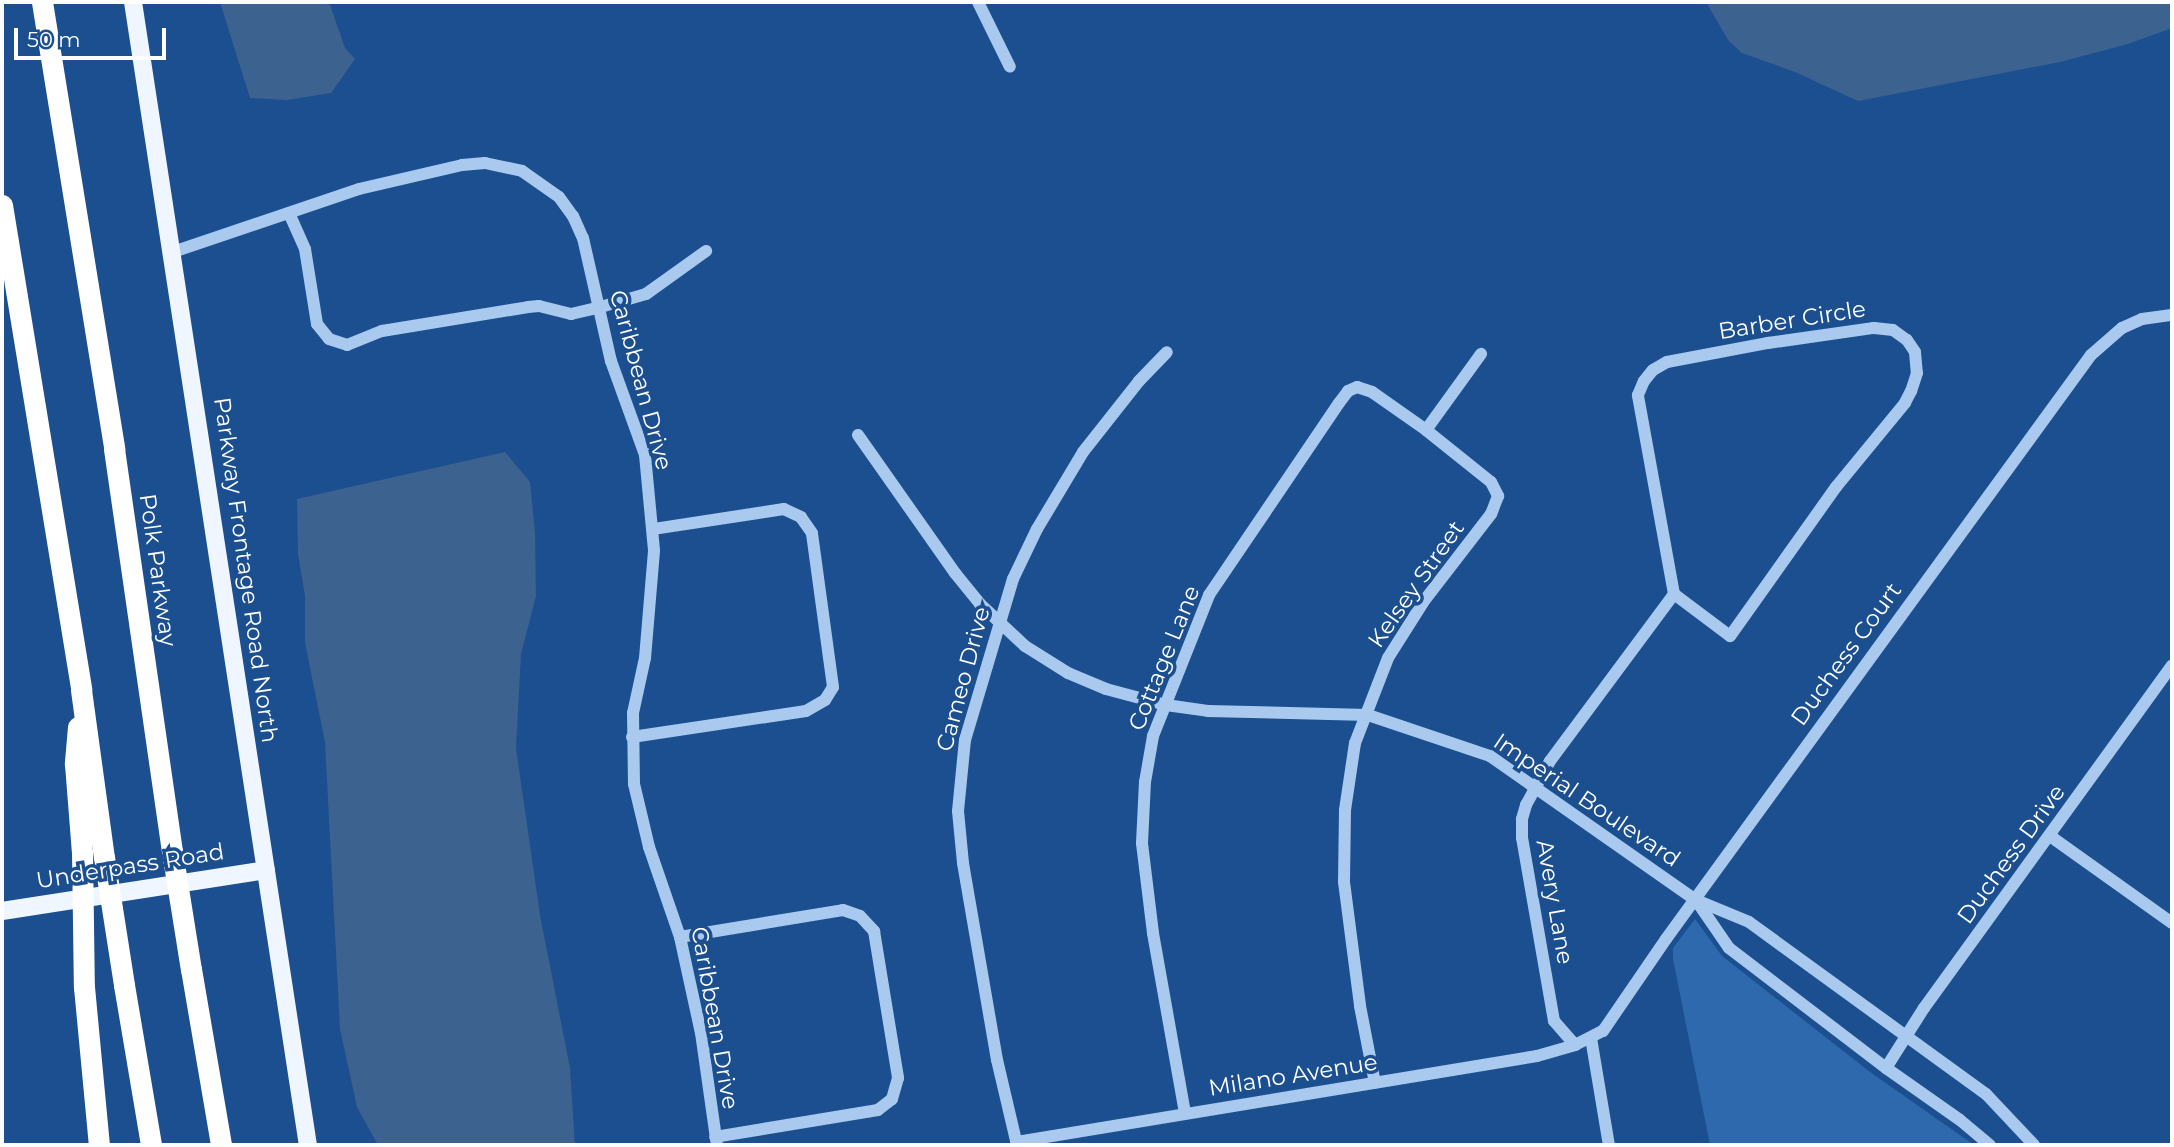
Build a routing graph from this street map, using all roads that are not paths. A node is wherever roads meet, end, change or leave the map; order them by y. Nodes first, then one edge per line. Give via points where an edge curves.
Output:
1 (42, 2) edge
2 (133, 2) edge
3 (978, 2) edge
4 (1010, 67) dead end
5 (2, 205) edge
6 (289, 213) junction
7 (706, 251) dead end
8 (173, 252) junction
9 (597, 308) junction
10 (2172, 315) edge
11 (1167, 352) dead end
12 (1481, 354) dead end
13 (1357, 387) joint
14 (1426, 430) junction
15 (858, 435) dead end
16 (653, 529) junction
17 (1674, 594) junction
18 (999, 623) junction
19 (2172, 665) edge
20 (81, 690) junction
21 (1166, 705) junction
22 (1368, 715) junction
23 (632, 737) junction
24 (1535, 788) junction
25 (2050, 836) junction
26 (267, 870) junction
27 (1696, 900) junction
28 (2, 911) edge
29 (2172, 923) edge
30 (680, 937) junction
31 (1906, 1035) junction
32 (1591, 1038) junction
33 (1575, 1045) junction
34 (1886, 1068) junction
35 (1375, 1083) junction
36 (1185, 1113) junction
37 (716, 1141) edge
38 (1016, 1144) edge
39 (99, 1145) edge
40 (151, 1145) edge
41 (221, 1145) edge
42 (308, 1145) edge
43 (1609, 1145) edge
44 (1990, 1145) edge
45 (2034, 1145) edge

1 - 41 highway, Polk Parkway, bridge
2 - 8 main road, Parkway Frontage Road North
3 - 4 street
5 - 20 highway
6 - 8 street, Caribbean Drive
6 - 9 street, Caribbean Drive via 359,189 462,164 485,163 522,171 559,197 573,216 583,238
6 - 9 street via 305,249 317,324 335,343 354,344 382,331 528,307 571,314
7 - 9 street via 646,293
8 - 26 main road, Parkway Frontage Road North
9 - 16 street, Caribbean Drive via 645,455
10 - 27 street, Duchess Court via 2142,319 2122,328 2091,355
11 - 18 street, Cameo Drive via 1139,381 1061,485 1013,579
12 - 14 street
13 - 14 street, Kelsey Street via 1372,392
13 - 21 street, Cottage Lane via 1339,403 1209,595
14 - 22 street, Kelsey Street via 1491,482 1498,496 1491,514 1408,625 1384,668
15 - 18 street, Imperial Boulevard via 955,573
16 - 23 street, Caribbean Drive via 652,597
16 - 23 street via 783,509 801,517 812,533 833,687 825,701 806,711
17 - 17 street, Barber Circle via 1730,636 1836,487 1905,403 1918,362 1907,340 1893,330 1874,328 1667,362 1653,370 1638,395
17 - 24 street, Avery Lane via 1550,761
18 - 21 street, Imperial Boulevard via 1068,673
18 - 38 street, Cameo Drive via 965,740 958,811 987,1006
19 - 25 street, Duchess Drive
20 - 39 highway, bridge via 75,764 82,852 83,987
20 - 40 highway, bridge
21 - 22 street, Imperial Boulevard via 1208,711
21 - 36 street, Cottage Lane via 1153,736 1145,782 1142,843
22 - 24 street, Imperial Boulevard via 1490,756
22 - 35 street, Kelsey Street via 1355,743 1343,838 1347,921
23 - 30 street, Caribbean Drive via 639,814
24 - 27 street, Imperial Boulevard
24 - 33 street, Avery Lane via 1522,820 1522,838 1554,1021
25 - 29 street
25 - 31 street, Duchess Drive
26 - 28 main road, Underpass Road
26 - 42 main road, Parkway Frontage Road North
27 - 31 street, Imperial Boulevard via 1749,922
27 - 32 street, Duchess Court via 1603,1031
27 - 34 street, Imperial Boulevard via 1729,948
30 - 37 street, Caribbean Drive via 701,1033
30 - 37 street via 843,910 860,916 874,931 898,1078 892,1099 878,1110
31 - 34 street, Duchess Drive
31 - 45 street, Imperial Boulevard via 1986,1094
32 - 33 street, Duchess Court
32 - 43 street
33 - 35 street, Milano Avenue via 1537,1056
34 - 44 street, Imperial Boulevard
35 - 36 street, Milano Avenue
36 - 38 street, Milano Avenue

